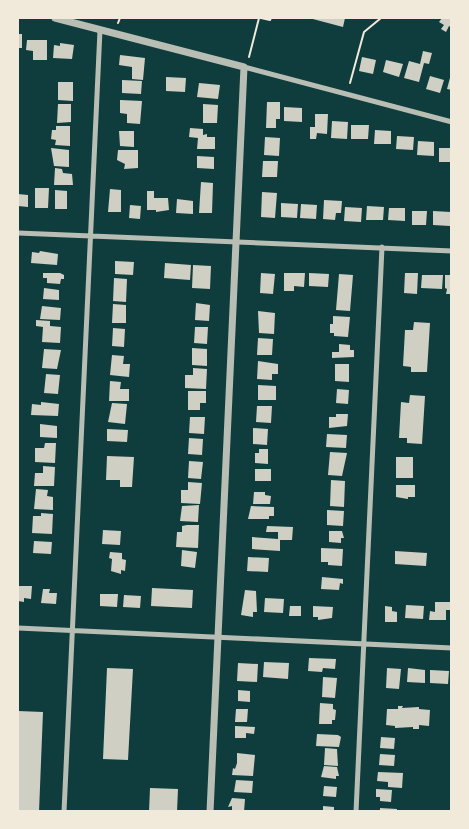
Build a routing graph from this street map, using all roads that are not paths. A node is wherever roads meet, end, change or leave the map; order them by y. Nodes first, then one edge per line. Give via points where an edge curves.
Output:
1 (55, 18) edge
2 (100, 30) junction
3 (244, 67) junction
4 (452, 122) edge
5 (18, 233) edge
6 (90, 236) junction
7 (236, 242) junction
8 (382, 247) junction
9 (452, 251) edge
10 (18, 628) edge
11 (72, 631) junction
12 (218, 637) junction
13 (364, 644) junction
14 (452, 648) edge
15 (64, 812) edge
16 (210, 812) edge
17 (356, 812) edge

1 - 2 street
2 - 3 street
2 - 6 street
3 - 4 street
3 - 7 street
5 - 6 street
6 - 7 street
6 - 11 street
7 - 8 street
7 - 12 street
8 - 9 street
8 - 13 street
10 - 11 street
11 - 12 street
11 - 15 street
12 - 13 street
12 - 16 street
13 - 14 street
13 - 17 street

